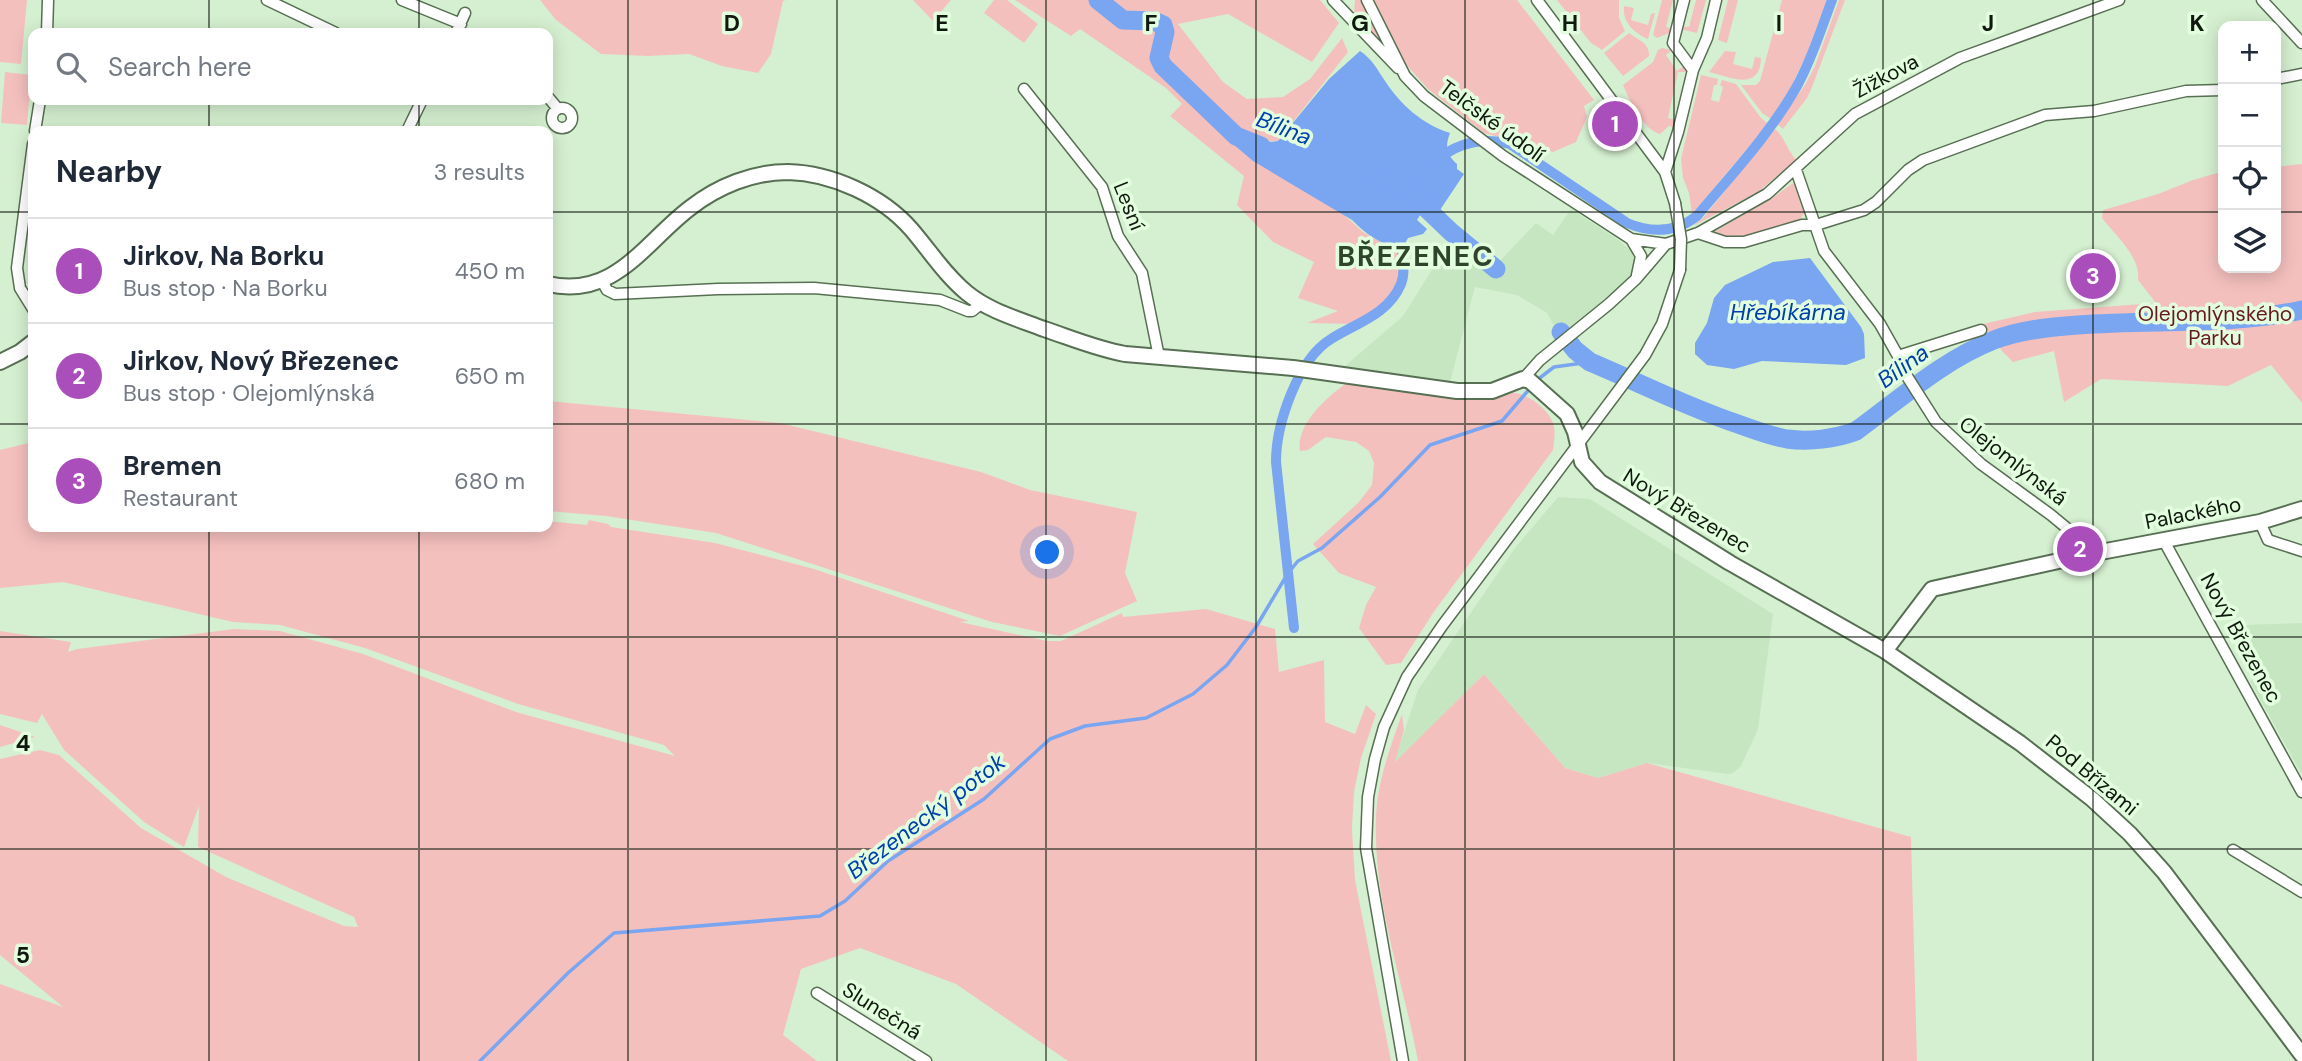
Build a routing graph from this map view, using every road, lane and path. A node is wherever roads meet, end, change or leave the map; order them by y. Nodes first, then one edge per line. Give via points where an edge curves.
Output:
1 (48, 0) edge
2 (267, 0) edge
3 (402, 0) edge
4 (1332, 0) edge
5 (1367, 0) edge
6 (1537, 0) edge
7 (1684, 0) edge
8 (1716, 0) edge
9 (2119, 0) edge
10 (2262, 0) edge
11 (1344, 4) edge
12 (465, 13) dead end
13 (47, 28) edge
14 (326, 28) edge
15 (456, 28) edge
16 (458, 28) edge
17 (2302, 43) edge
18 (1693, 71) junction
19 (2302, 74) edge
20 (1405, 76) junction
21 (2281, 78) edge
22 (1024, 89) dead end
23 (2218, 90) edge
24 (553, 102) edge
25 (39, 105) edge
26 (420, 105) edge
27 (558, 108) dead end
28 (36, 126) edge
29 (409, 126) edge
30 (1796, 170) junction
31 (1665, 172) junction
32 (28, 180) edge
33 (1816, 226) junction
34 (1698, 233) junction
35 (1631, 239) junction
36 (1667, 244) junction
37 (1636, 279) junction
38 (603, 281) junction
39 (553, 285) edge
40 (28, 301) edge
41 (982, 303) junction
42 (1981, 330) dead end
43 (28, 346) edge
44 (1898, 356) junction
45 (1159, 357) junction
46 (0, 362) edge
47 (1530, 382) junction
48 (1576, 445) junction
49 (2302, 509) edge
50 (2260, 522) junction
51 (2164, 541) junction
52 (2302, 551) edge
53 (2090, 554) junction
54 (1791, 598) joint
55 (1885, 651) junction
56 (2302, 792) edge
57 (2233, 850) dead end
58 (2302, 892) edge
59 (817, 993) dead end
60 (2302, 1055) edge
61 (926, 1061) edge
62 (1403, 1061) edge

1 - 13 street
2 - 14 street
3 - 15 street
4 - 11 street
5 - 20 street, Telčské údolí
6 - 31 street
7 - 18 street via 1673,43
8 - 18 street
9 - 30 street, Žižkova via 1960,58 1855,114
10 - 17 street
11 - 20 street
12 - 16 street
18 - 31 street
19 - 21 street
20 - 35 street, Telčské údolí via 1493,148
22 - 45 street, Lesní via 1102,187 1118,236 1142,273
23 - 33 street via 2186,91 2094,111 2045,116 1923,160 1864,210
24 - 27 street
25 - 28 street
26 - 29 street
30 - 33 street, Olejomlýnská
30 - 34 street, Žižkova via 1767,194
31 - 48 street, bridge via 1681,239 1681,270 1662,324 1645,355
32 - 40 street via 16,268
33 - 34 street via 1802,225 1744,242 1725,242
33 - 44 street, Olejomlýnská via 1824,251 1880,324
34 - 36 street, Žižkova
35 - 36 street
35 - 37 street via 1640,256
36 - 37 street
37 - 47 street via 1561,342
38 - 39 street via 571,287
38 - 41 street via 615,294 814,288 940,300 968,311
38 - 41 street via 715,191 752,176 790,172 839,183 888,208 951,278
41 - 45 street via 1099,349
42 - 44 street
43 - 46 street
44 - 53 street, Olejomlýnská via 1946,433 2086,544
45 - 47 street via 1320,371 1457,391 1492,391
47 - 48 street, Nový Březenec via 1567,414
48 - 54 street, Nový Březenec via 1582,462 1600,482
48 - 62 street via 1413,668 1396,698 1375,759 1366,848
49 - 50 street, Palackého
50 - 51 street, Palackého
50 - 52 street via 2268,540
51 - 53 street, Palackého
51 - 56 street, Nový Březenec
53 - 55 street via 1932,589
54 - 55 street, Pod Břízami
55 - 60 street, Pod Břízami via 2020,743 2130,834 2198,915
57 - 58 street
59 - 61 street, Slunečná

